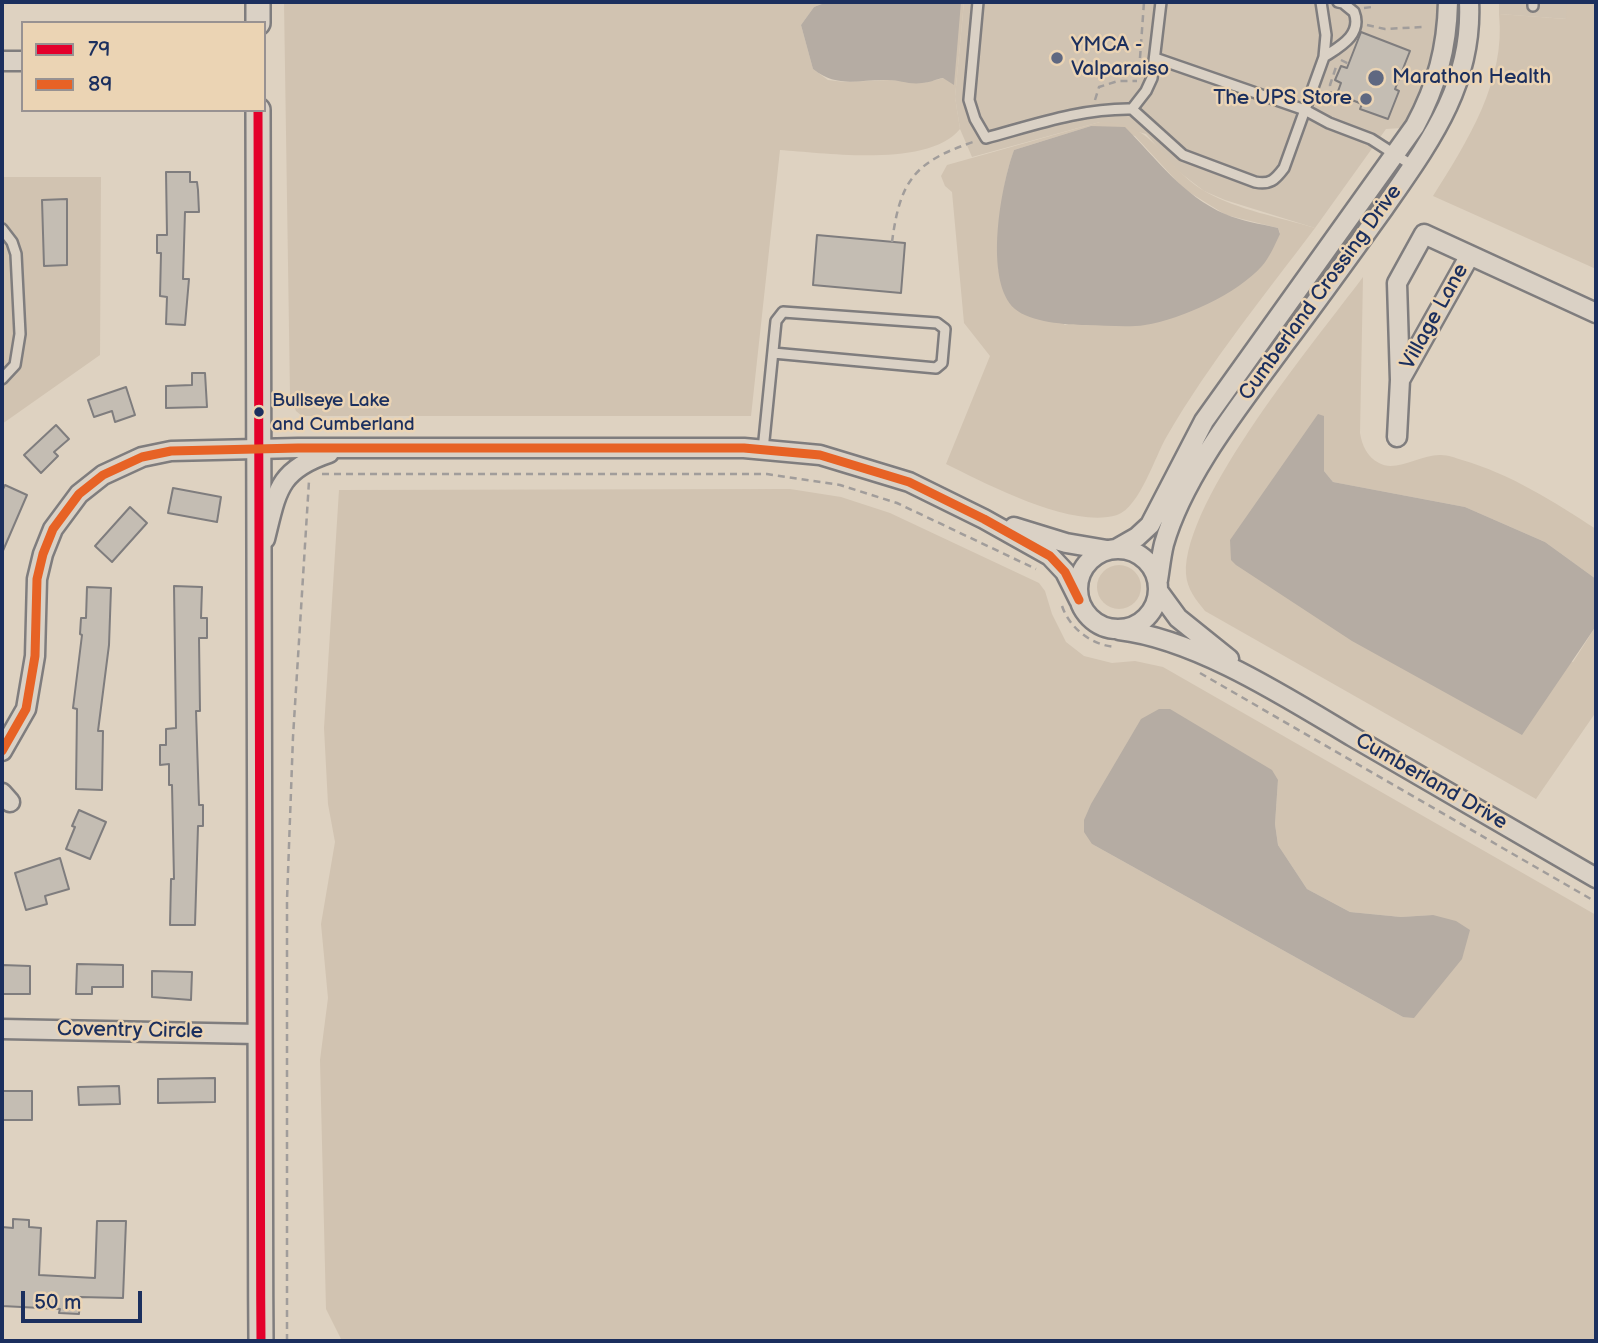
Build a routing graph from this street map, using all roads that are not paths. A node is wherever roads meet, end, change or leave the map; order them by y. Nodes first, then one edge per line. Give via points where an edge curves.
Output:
1 (258, 2) edge
2 (978, 2) edge
3 (1161, 2) edge
4 (1321, 2) edge
5 (1332, 2) edge
6 (1338, 2) edge
7 (1448, 2) edge
8 (1469, 2) edge
9 (258, 21) edge
10 (1324, 57) junction
11 (1155, 58) junction
12 (2, 61) edge
13 (21, 61) edge
14 (1132, 109) junction
15 (1305, 110) junction
16 (258, 112) edge
17 (1395, 154) junction
18 (1413, 166) junction
19 (2, 229) edge
20 (1470, 255) junction
21 (1596, 313) edge
22 (773, 353) junction
23 (2, 379) edge
24 (1399, 380) junction
25 (1397, 437) dead end
26 (344, 448) junction
27 (261, 449) junction
28 (763, 450) junction
29 (984, 519) junction
30 (1112, 549) junction
31 (259, 562) junction
32 (1158, 586) junction
33 (1079, 600) junction
34 (1118, 639) junction
35 (1266, 686) junction
36 (2, 751) edge
37 (1596, 878) edge
38 (2, 1029) edge
39 (258, 1034) junction
40 (261, 1341) edge

1 - 9 street
2 - 14 lane via 969,100 986,138 1081,113
3 - 11 lane
4 - 5 lane
4 - 10 lane
6 - 10 lane via 1354,12 1356,24 1349,40
7 - 17 street, Cumberland Crossing Drive via 1445,41 1431,96
8 - 18 street, Cumberland Crossing Drive via 1465,47 1450,103
10 - 15 lane
11 - 14 lane via 1149,85
11 - 15 lane
12 - 13 street
14 - 15 lane via 1183,155 1267,184 1284,168
15 - 17 lane
16 - 27 street
17 - 18 lane
17 - 30 street, Cumberland Crossing Drive via 1216,403 1150,525
18 - 32 street, Cumberland Crossing Drive via 1220,434 1171,526
19 - 23 lane via 16,254 20,334 15,365
20 - 21 street, Village Lane
20 - 24 street, Village Lane
20 - 24 street, Village Lane via 1424,234 1397,283
22 - 22 lane via 936,368 942,363 945,329 937,323 783,312 776,321
22 - 28 lane
24 - 25 street, Village Lane
26 - 27 street
26 - 28 street
26 - 31 street via 307,460 290,473 279,491
27 - 31 street
27 - 36 street via 172,451 142,457 103,475 68,506 53,529 39,567 35,656 26,709
28 - 29 street via 820,455 909,482
29 - 30 street via 1064,542
29 - 33 street via 1050,556 1065,572
30 - 32 street via 1140,555 1154,570
30 - 33 street via 1096,555 1080,571
31 - 39 street
32 - 34 street via 1157,603 1143,621
32 - 35 street, Cumberland Drive via 1178,618
33 - 34 street via 1085,612
34 - 35 street, Cumberland Drive via 1143,632
35 - 37 street, Cumberland Drive
38 - 39 street, Coventry Circle
39 - 40 street

